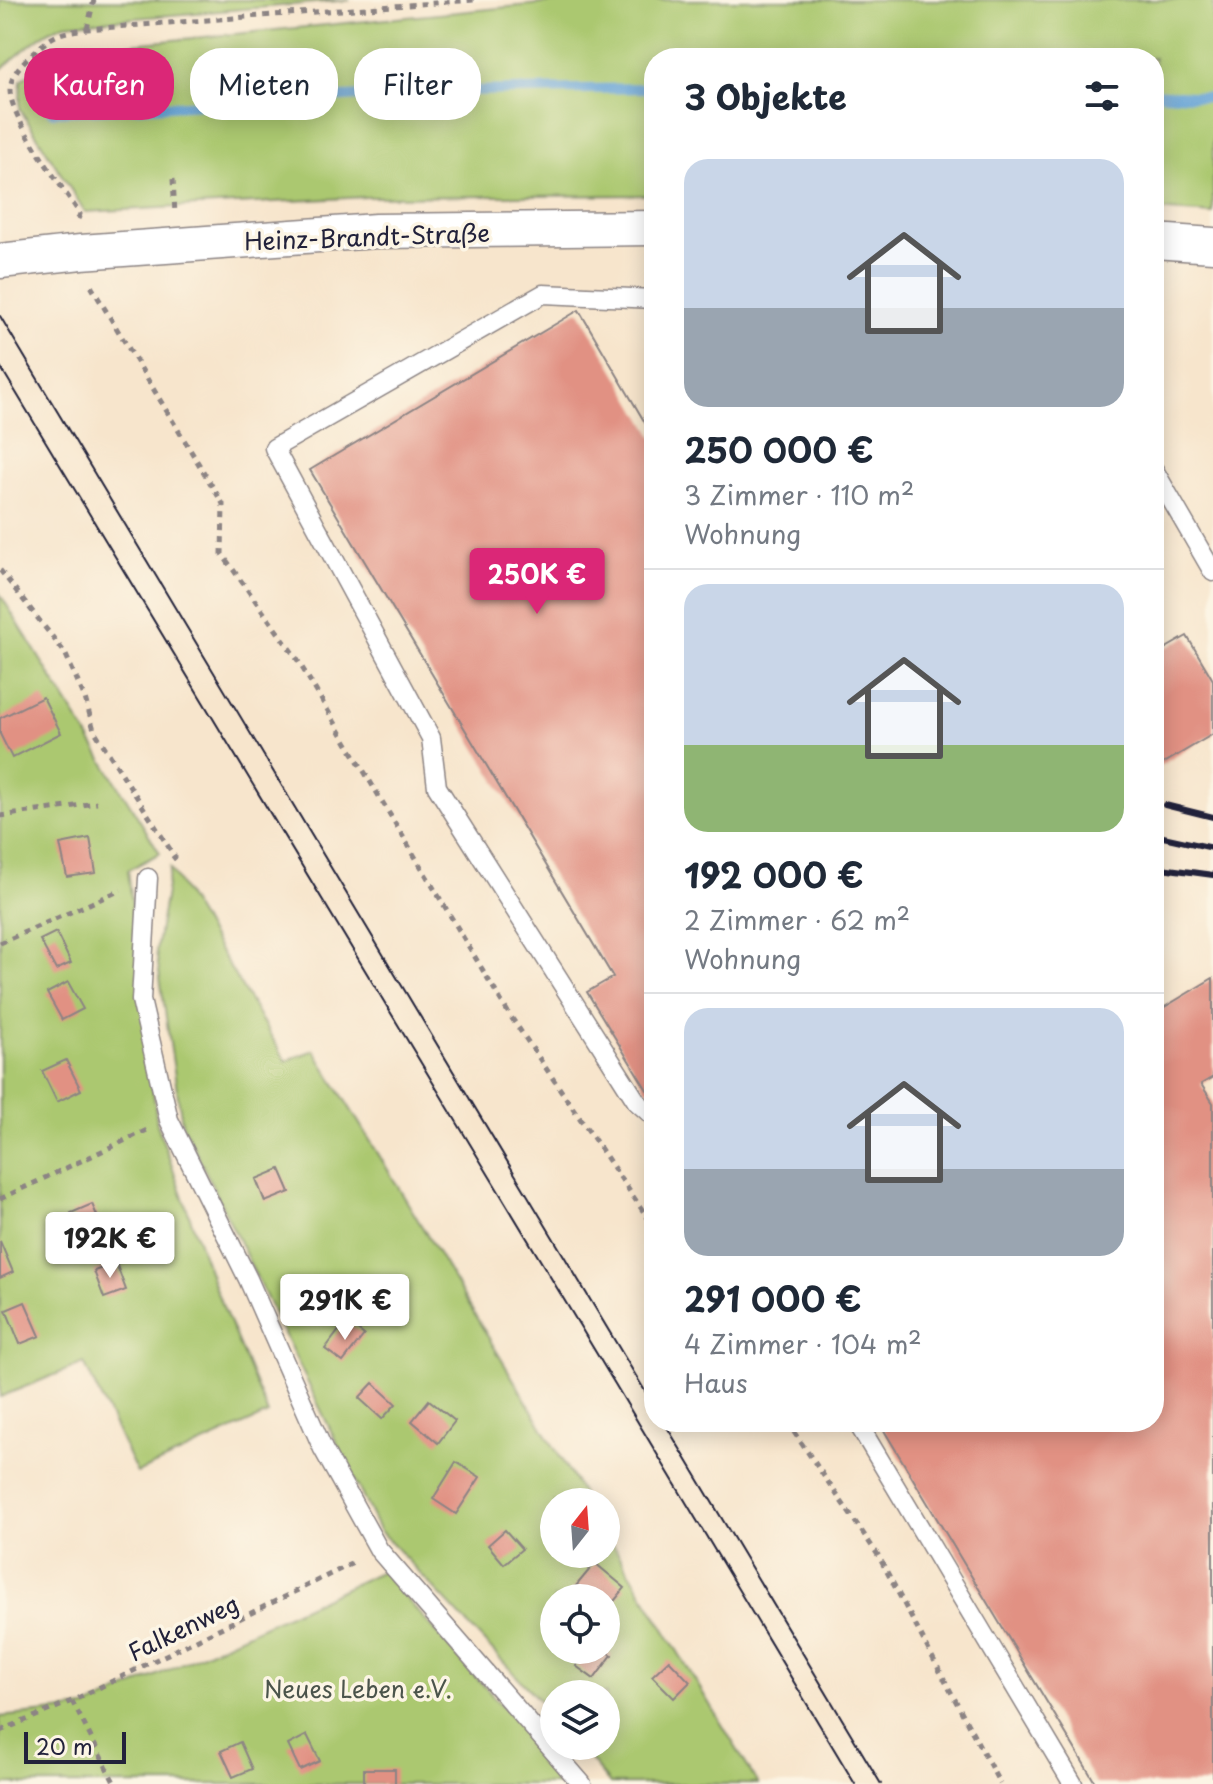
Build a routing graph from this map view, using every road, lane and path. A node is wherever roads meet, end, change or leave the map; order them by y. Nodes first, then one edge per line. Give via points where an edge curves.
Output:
1 (94, 0) edge
2 (474, 0) edge
3 (375, 3) edge
4 (87, 29) junction
5 (173, 179) dead end
6 (175, 210) dead end
7 (644, 228) edge
8 (78, 239) junction
9 (1164, 242) edge
10 (1213, 245) edge
11 (0, 261) edge
12 (644, 299) edge
13 (1164, 487) edge
14 (0, 570) edge
15 (1213, 572) edge
16 (97, 803) dead end
17 (0, 816) edge
18 (148, 878) junction
19 (0, 943) edge
20 (644, 1108) edge
21 (169, 1120) junction
22 (0, 1199) edge
23 (644, 1212) edge
24 (794, 1432) edge
25 (863, 1432) edge
26 (379, 1550) junction
27 (72, 1701) junction
28 (0, 1731) edge
29 (115, 1784) edge
30 (582, 1784) edge
31 (1000, 1784) edge
32 (1073, 1784) edge

1 - 4 path
2 - 3 path
3 - 4 path
4 - 8 path via 52,36 16,70 10,87 21,124 80,214
5 - 6 path
7 - 8 street, Heinz-Brandt-Straße
8 - 11 street, Heinz-Brandt-Straße
8 - 23 path via 84,275 223,504 222,554 297,659 509,1014
9 - 10 street
12 - 20 lane via 543,294 274,448 431,738 437,787
13 - 15 lane
14 - 18 path via 65,653 94,730 175,857
16 - 17 path
18 - 19 path
18 - 21 lane via 141,1000
21 - 22 path
21 - 26 lane via 248,1279 323,1449
24 - 31 path via 878,1555
25 - 32 lane
26 - 27 path, Falkenweg
26 - 30 lane
27 - 28 path, Falkenweg
27 - 29 path

